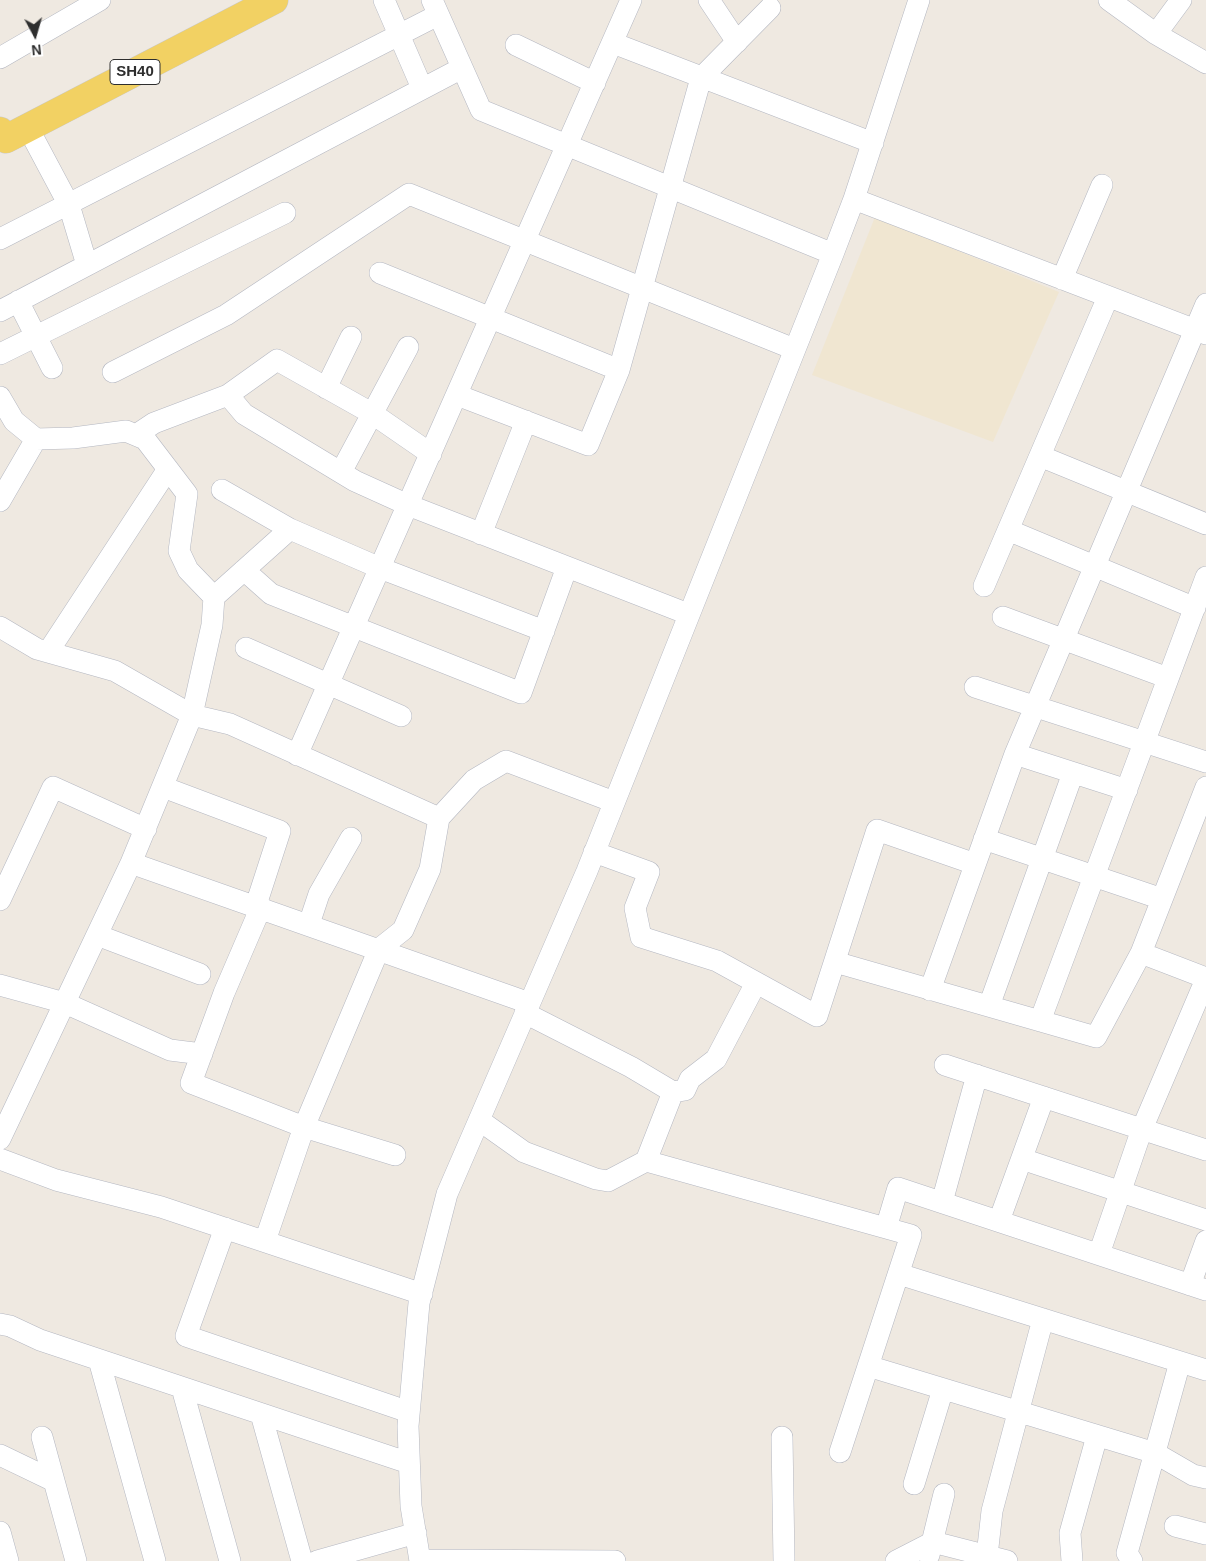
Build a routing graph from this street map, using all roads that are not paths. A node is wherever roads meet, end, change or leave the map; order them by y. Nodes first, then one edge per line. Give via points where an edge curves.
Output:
1 (100, 0) edge
2 (274, 0) edge
3 (384, 0) edge
4 (631, 0) edge
5 (710, 0) edge
6 (919, 0) edge
7 (1181, 0) edge
8 (1122, 4) edge
9 (435, 7) edge
10 (770, 8) dead end
11 (398, 34) junction
12 (1156, 34) junction
13 (737, 42) junction
14 (612, 43) junction
15 (516, 45) dead end
16 (0, 58) edge
17 (1206, 63) edge
18 (462, 68) junction
19 (701, 78) junction
20 (595, 83) junction
21 (422, 88) junction
22 (9, 135) edge
23 (873, 143) junction
24 (566, 147) junction
25 (1102, 185) dead end
26 (670, 189) junction
27 (854, 199) junction
28 (69, 205) junction
29 (285, 213) dead end
30 (0, 239) edge
31 (525, 241) junction
32 (833, 254) junction
33 (87, 265) junction
34 (380, 273) dead end
35 (1062, 279) junction
36 (642, 288) junction
37 (1108, 296) junction
38 (1206, 304) edge
39 (9, 306) edge
40 (491, 318) junction
41 (1201, 332) edge
42 (36, 337) junction
43 (351, 337) dead end
44 (408, 347) dead end
45 (794, 349) junction
46 (0, 354) edge
47 (52, 368) dead end
48 (618, 370) junction
49 (113, 372) dead end
50 (326, 388) junction
51 (228, 395) junction
52 (457, 395) junction
53 (0, 397) edge
54 (374, 414) junction
55 (526, 421) junction
56 (136, 435) junction
57 (36, 439) junction
58 (431, 454) junction
59 (1040, 456) junction
60 (168, 469) junction
61 (341, 472) junction
62 (222, 490) dead end
63 (1127, 492) junction
64 (0, 501) edge
65 (408, 506) junction
66 (1206, 524) edge
67 (290, 529) junction
68 (1008, 530) junction
69 (482, 534) junction
70 (1096, 566) junction
71 (567, 567) junction
72 (380, 568) junction
73 (244, 570) junction
74 (1206, 577) edge
75 (984, 586) dead end
76 (214, 597) junction
77 (1195, 608) junction
78 (688, 614) junction
79 (1002, 617) dead end
80 (0, 627) edge
81 (354, 628) junction
82 (544, 631) junction
83 (1064, 640) junction
84 (246, 648) dead end
85 (48, 652) junction
86 (1168, 678) junction
87 (329, 685) junction
88 (975, 687) dead end
89 (1036, 707) junction
90 (192, 715) junction
91 (400, 716) dead end
92 (1144, 742) junction
93 (1015, 754) junction
94 (297, 755) junction
95 (1206, 762) edge
96 (1073, 773) junction
97 (163, 787) junction
98 (1206, 787) edge
99 (1127, 790) junction
100 (614, 802) junction
101 (439, 818) junction
102 (146, 829) junction
103 (351, 838) dead end
104 (984, 839) junction
105 (594, 852) junction
106 (1042, 859) junction
107 (131, 863) junction
108 (975, 864) junction
109 (1094, 876) junction
110 (1162, 899) junction
111 (0, 900) edge
112 (258, 906) junction
113 (303, 922) junction
114 (97, 935) junction
115 (379, 949) junction
116 (1141, 953) junction
117 (835, 962) junction
118 (200, 974) dead end
119 (1206, 978) edge
120 (756, 983) junction
121 (0, 985) edge
122 (930, 990) junction
123 (65, 1003) junction
124 (989, 1006) junction
125 (527, 1008) junction
126 (1040, 1021) junction
127 (202, 1054) junction
128 (945, 1065) dead end
129 (977, 1075) junction
130 (674, 1092) junction
131 (1044, 1097) junction
132 (479, 1120) junction
133 (304, 1127) junction
134 (1142, 1129) junction
135 (0, 1139) edge
136 (1206, 1150) edge
137 (395, 1155) dead end
138 (0, 1159) edge
139 (1022, 1159) junction
140 (646, 1161) junction
141 (1121, 1191) junction
142 (942, 1202) junction
143 (1206, 1220) edge
144 (999, 1221) junction
145 (225, 1228) junction
146 (886, 1228) junction
147 (265, 1241) junction
148 (1206, 1241) edge
149 (1100, 1254) junction
150 (899, 1274) junction
151 (1198, 1287) edge
152 (422, 1294) junction
153 (1044, 1319) junction
154 (0, 1324) edge
155 (99, 1360) junction
156 (1180, 1362) junction
157 (868, 1366) junction
158 (1206, 1370) edge
159 (182, 1388) junction
160 (943, 1389) junction
161 (409, 1412) junction
162 (1019, 1412) junction
163 (261, 1414) junction
164 (1097, 1436) junction
165 (42, 1437) dead end
166 (782, 1437) dead end
167 (840, 1452) dead end
168 (1155, 1453) junction
169 (1, 1458) edge
170 (409, 1463) junction
171 (1206, 1478) edge
172 (54, 1481) junction
173 (914, 1484) dead end
174 (944, 1494) dead end
175 (1175, 1526) dead end
176 (0, 1532) edge
177 (416, 1533) junction
178 (1206, 1534) edge
179 (930, 1552) edge
180 (997, 1558) edge
181 (420, 1560) edge
182 (8, 1561) edge
183 (76, 1561) edge
184 (155, 1561) edge
185 (230, 1561) edge
186 (302, 1561) edge
187 (317, 1561) edge
188 (574, 1561) edge
189 (615, 1561) edge
190 (784, 1561) edge
191 (896, 1561) edge
192 (1072, 1561) edge
193 (1132, 1561) edge

1 - 16 street
2 - 22 main road, SH40
3 - 11 street
4 - 14 street
5 - 13 street
6 - 23 street
7 - 12 street
8 - 12 street
9 - 11 street
9 - 18 street
10 - 13 street
11 - 21 street
11 - 28 street
12 - 17 street
13 - 19 street
14 - 19 street
14 - 20 street
15 - 20 street
18 - 21 street
18 - 24 street via 481,110
19 - 23 street
19 - 26 street
20 - 24 street
21 - 33 street
22 - 28 street
23 - 27 street
24 - 26 street
24 - 31 street
25 - 35 street
26 - 32 street
26 - 36 street
27 - 32 street
27 - 35 street
28 - 30 street
28 - 33 street
29 - 42 street
31 - 36 street
31 - 40 street
31 - 49 street via 409,194 226,315
32 - 45 street
33 - 39 street
34 - 40 street
35 - 37 street
36 - 45 street
36 - 48 street
37 - 41 street
37 - 59 street
38 - 41 street
39 - 42 street
40 - 48 street
40 - 52 street
41 - 63 street
42 - 46 street
42 - 47 street
43 - 50 street
44 - 54 street
45 - 78 street
48 - 55 street via 588,445
50 - 51 street via 277,360
50 - 54 street
51 - 56 street via 154,424
51 - 61 street via 244,414
52 - 55 street
52 - 58 street
53 - 57 street via 14,421
54 - 58 street
54 - 61 street
55 - 69 street
56 - 57 street via 126,431
56 - 60 street via 145,440
57 - 64 street
58 - 65 street
59 - 63 street
59 - 68 street
60 - 76 street via 187,494 179,551 188,570
60 - 85 street
61 - 65 street
62 - 67 street
63 - 66 street
63 - 70 street
65 - 69 street
65 - 72 street
67 - 72 street
67 - 73 street
68 - 70 street
68 - 75 street
69 - 71 street
70 - 77 street
70 - 83 street
71 - 78 street
71 - 82 street
72 - 81 street
72 - 82 street
73 - 76 street
73 - 81 street via 271,594
74 - 77 street
76 - 90 street via 212,624
77 - 86 street
78 - 100 street
79 - 83 street
80 - 85 street
81 - 82 street via 521,693
81 - 87 street
83 - 86 street
83 - 89 street
84 - 87 street
85 - 90 street via 115,672
86 - 92 street
87 - 91 street
87 - 94 street
88 - 89 street
89 - 92 street
89 - 93 street
90 - 94 street via 230,724
90 - 97 street
92 - 95 street
92 - 99 street
93 - 96 street
93 - 104 street
94 - 101 street
96 - 99 street
96 - 106 street
97 - 102 street
97 - 112 street via 280,831
98 - 110 street
99 - 109 street
100 - 101 street via 506,761 474,780
100 - 105 street
101 - 115 street via 430,869 403,930
102 - 107 street
102 - 111 street via 54,787
103 - 113 street via 319,894 310,924
104 - 106 street
104 - 108 street
105 - 120 street via 649,872 635,908 641,937 717,962
105 - 125 street
106 - 109 street
106 - 124 street
107 - 112 street
107 - 114 street
108 - 117 street via 877,830
108 - 122 street
109 - 110 street
109 - 126 street
110 - 116 street
112 - 113 street
112 - 127 street
113 - 115 street
114 - 118 street
114 - 123 street
115 - 125 street
115 - 133 street
116 - 119 street
116 - 126 street via 1096,1037
117 - 120 street via 817,1016
117 - 122 street
119 - 134 street
120 - 130 street via 716,1059 690,1079 685,1090
121 - 123 street
122 - 124 street
123 - 127 street via 170,1050
123 - 135 street
124 - 126 street
125 - 130 street
125 - 132 street
127 - 133 street via 191,1083
128 - 129 street
129 - 131 street
129 - 142 street
130 - 140 street
131 - 134 street
131 - 139 street
132 - 140 street via 524,1152 596,1179 608,1181
132 - 152 street via 447,1194
133 - 137 street
133 - 147 street
134 - 136 street
134 - 141 street
138 - 145 street via 56,1180 161,1206
139 - 141 street
139 - 144 street
140 - 146 street
141 - 143 street
141 - 149 street
142 - 144 street
142 - 146 street via 898,1188
144 - 149 street
145 - 147 street
145 - 161 street via 186,1336
146 - 150 street via 911,1235
147 - 152 street
148 - 151 street
149 - 151 street
150 - 153 street
150 - 157 street
152 - 161 street
153 - 156 street
153 - 162 street
154 - 155 street
155 - 159 street
155 - 184 street
156 - 158 street
156 - 168 street
157 - 160 street
157 - 167 street
159 - 163 street
159 - 185 street
160 - 162 street
160 - 173 street
161 - 170 street
162 - 164 street
162 - 180 street via 992,1511
163 - 170 street
163 - 186 street
164 - 168 street
164 - 192 street via 1070,1533
165 - 172 street
166 - 190 street
168 - 171 street
168 - 193 street via 1127,1554
169 - 172 street
170 - 177 street
172 - 183 street
174 - 179 street
175 - 178 street
176 - 182 street
177 - 181 street
177 - 187 street
179 - 180 street
179 - 191 street
181 - 188 street
188 - 189 street

